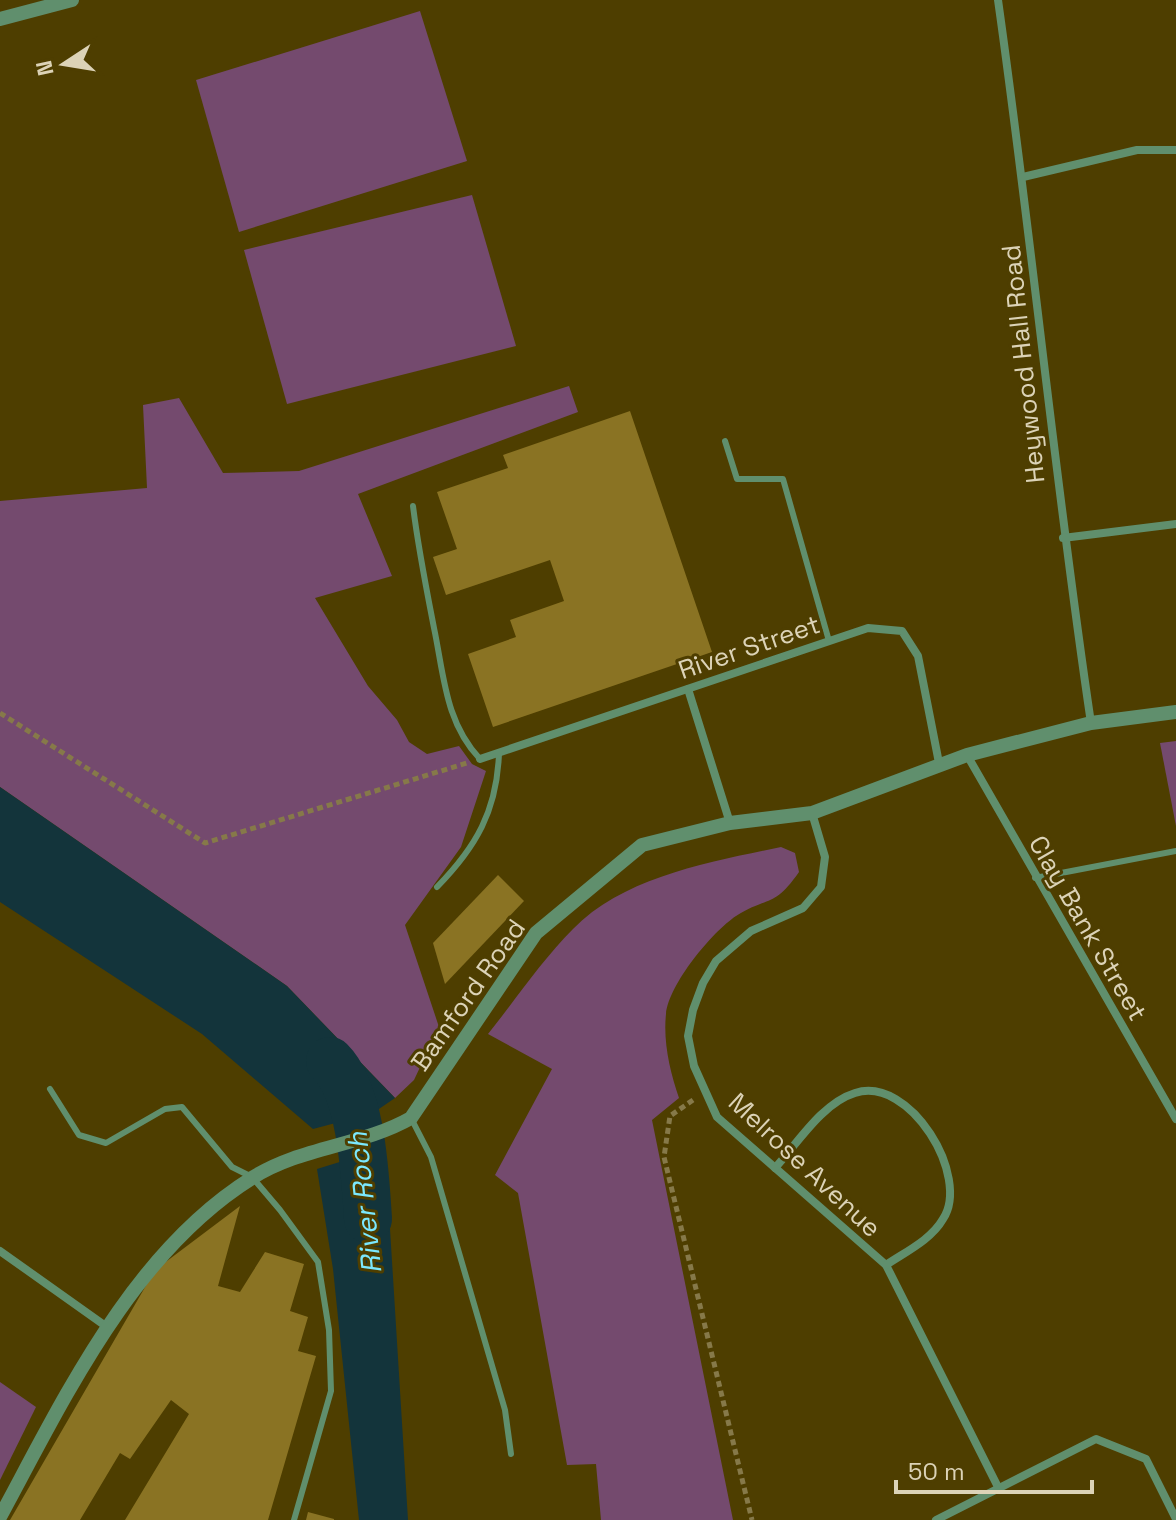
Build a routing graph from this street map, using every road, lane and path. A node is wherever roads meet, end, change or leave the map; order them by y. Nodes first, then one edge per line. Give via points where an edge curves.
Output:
1 (72, 0) edge
2 (998, 0) edge
3 (0, 19) edge
4 (1176, 150) edge
5 (1023, 177) junction
6 (725, 441) dead end
7 (413, 506) dead end
8 (1176, 524) edge
9 (1063, 538) junction
10 (829, 641) junction
11 (688, 689) junction
12 (1176, 712) edge
13 (0, 713) edge
14 (1091, 723) junction
15 (499, 753) junction
16 (967, 755) junction
17 (480, 759) junction
18 (939, 763) junction
19 (812, 813) junction
20 (730, 823) junction
21 (1176, 851) edge
22 (1035, 878) junction
23 (437, 887) dead end
24 (50, 1089) dead end
25 (704, 1093) junction
26 (411, 1118) junction
27 (1176, 1119) edge
28 (775, 1168) junction
29 (252, 1177) junction
30 (0, 1251) edge
31 (886, 1265) junction
32 (107, 1327) junction
33 (511, 1454) dead end
34 (998, 1487) junction
35 (0, 1517) edge
36 (1176, 1519) edge
37 (294, 1520) edge
38 (752, 1520) edge
39 (936, 1520) edge

1 - 3 street
2 - 5 street, Heywood Hall Road
4 - 5 street via 1137,150
5 - 9 street, Heywood Hall Road
6 - 10 lane via 737,479 783,479
7 - 17 lane via 420,569 449,709 465,743
8 - 9 street
9 - 14 street, Heywood Hall Road
10 - 11 street, River Street
10 - 18 street, River Street via 868,628 902,631 918,656
11 - 15 street, River Street
11 - 20 street
12 - 14 street, Bamford Road
13 - 17 path via 205,843
14 - 16 street, Bamford Road
15 - 17 street, River Street
15 - 23 lane via 498,777 483,825 469,853
16 - 18 street, Bamford Road
16 - 22 street, Clay Bank Street
18 - 19 street, Bamford Road
19 - 20 street, Bamford Road
19 - 25 street, Melrose Avenue via 825,857 814,898 734,942 703,983 688,1036
20 - 26 street, Bamford Road via 642,845 536,933
21 - 22 lane
22 - 27 street, Clay Bank Street
24 - 29 lane via 79,1135 106,1143 165,1109 182,1107 232,1167
25 - 28 street, Melrose Avenue via 717,1117
25 - 38 path via 670,1116 664,1157
26 - 29 street, Bamford Road via 394,1128 297,1156
26 - 33 lane via 431,1157 505,1410
28 - 31 street, Melrose Avenue
28 - 31 street via 837,1101 854,1093 875,1089 912,1109 943,1158 951,1198 944,1219 928,1236
29 - 32 street, Bamford Road via 196,1223
29 - 37 lane via 318,1262 329,1330 331,1391
30 - 32 street
31 - 34 street, Melrose Avenue
32 - 35 street, Bamford Road
34 - 36 street via 1096,1439 1146,1459
34 - 39 street

